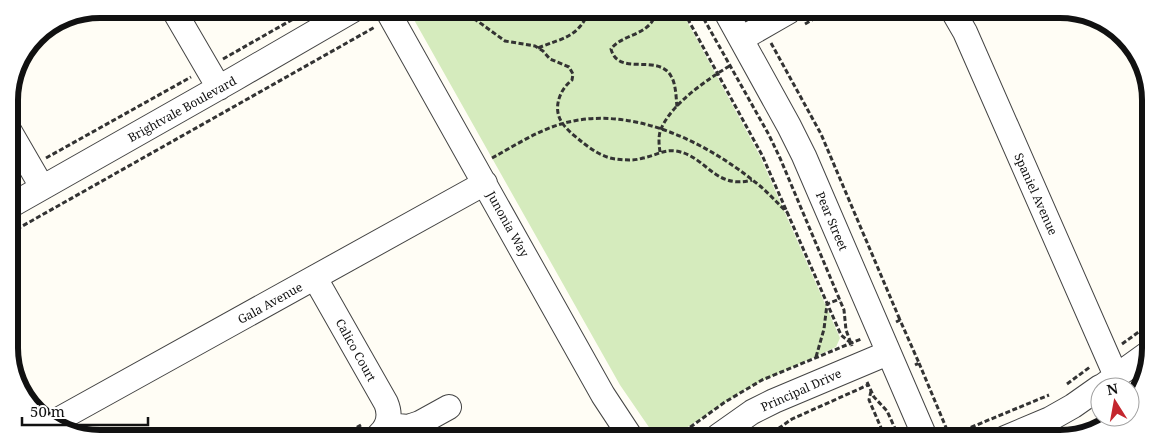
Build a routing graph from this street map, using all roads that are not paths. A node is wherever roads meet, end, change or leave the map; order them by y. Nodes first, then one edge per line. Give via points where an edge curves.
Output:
1 (178, 18) edge
2 (337, 18) edge
3 (733, 18) edge
4 (957, 18) edge
5 (795, 19) edge
6 (383, 22) edge
7 (760, 41) junction
8 (213, 78) junction
9 (18, 146) edge
10 (484, 183) junction
11 (42, 187) junction
12 (18, 201) edge
13 (315, 278) junction
14 (888, 353) junction
15 (1142, 357) edge
16 (1106, 377) edge
17 (1090, 391) edge
18 (449, 406) dead end
19 (59, 419) edge
20 (377, 428) edge
21 (626, 429) edge
22 (727, 429) edge
23 (922, 429) edge
24 (1026, 429) edge

1 - 8 street
2 - 8 street, Brightvale Boulevard
3 - 7 street, Pear Street
4 - 16 street, Spaniel Avenue
5 - 7 street
6 - 10 street, Junonia Way
7 - 14 street, Pear Street via 804,156
8 - 11 street, Brightvale Boulevard
9 - 11 street
10 - 13 street, Gala Avenue
10 - 21 street, Junonia Way
11 - 12 street, Brightvale Boulevard
13 - 19 street, Gala Avenue
13 - 20 street, Calico Court via 384,399 389,413
14 - 22 street, Principal Drive via 774,401
14 - 23 street, Pear Street
15 - 16 street
17 - 24 street via 1073,406
18 - 20 street via 420,423

